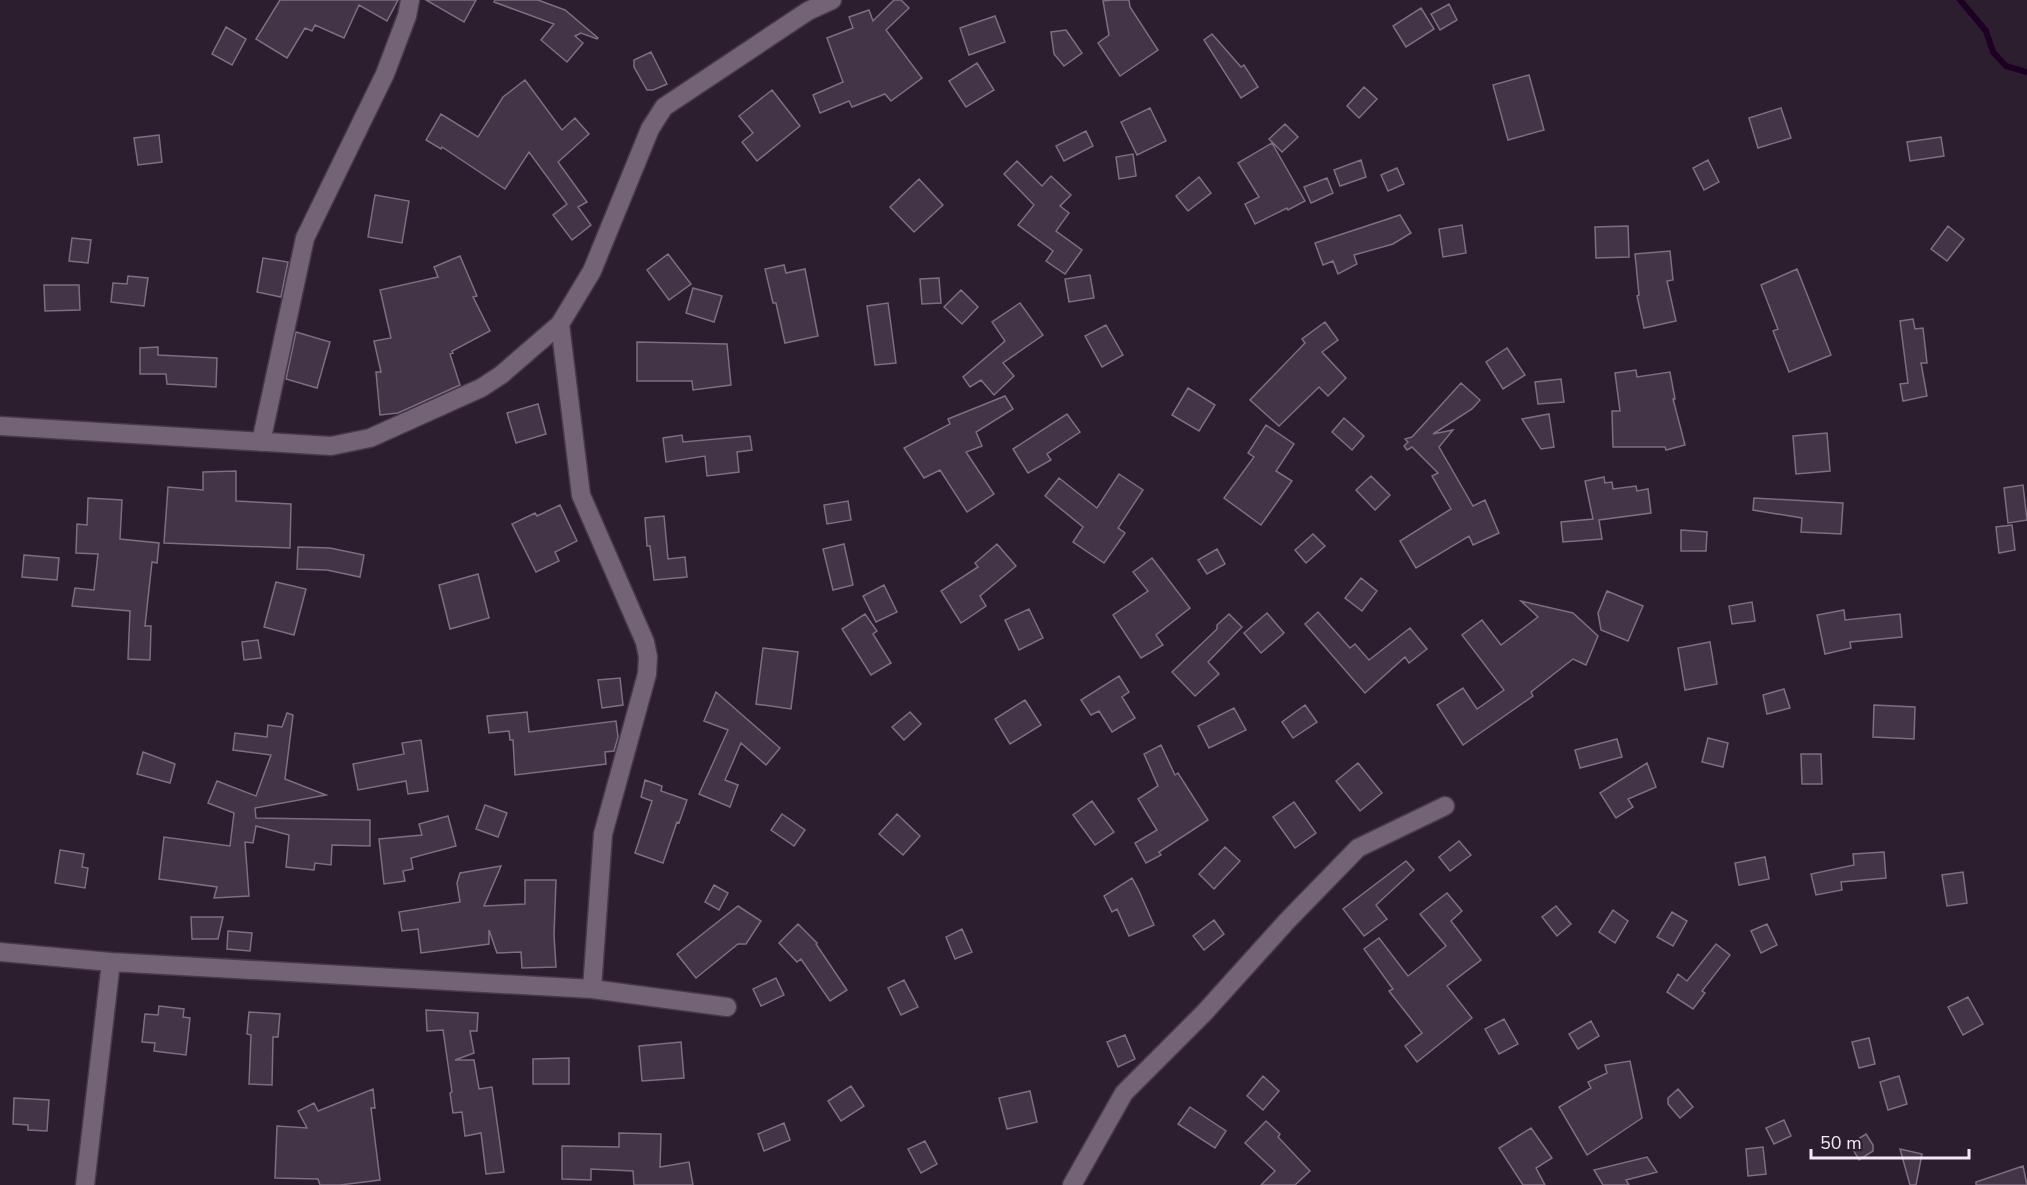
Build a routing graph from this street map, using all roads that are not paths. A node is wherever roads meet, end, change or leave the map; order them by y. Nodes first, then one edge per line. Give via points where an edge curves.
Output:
1 (410, 0) edge
2 (832, 0) edge
3 (560, 324) junction
4 (0, 426) edge
5 (261, 442) junction
6 (1445, 806) dead end
7 (0, 952) edge
8 (111, 962) junction
9 (592, 989) junction
10 (727, 1007) dead end
11 (85, 1185) edge
12 (1072, 1185) edge

1 - 5 street via 385,74 305,238
2 - 3 street via 808,10 664,107 650,129 592,271
3 - 5 street via 492,382 370,438 331,446
3 - 9 street via 581,495 648,657 647,674 603,834
4 - 5 street
6 - 12 street via 1358,848 1124,1093
7 - 8 street
8 - 9 street
8 - 11 street
9 - 10 street

